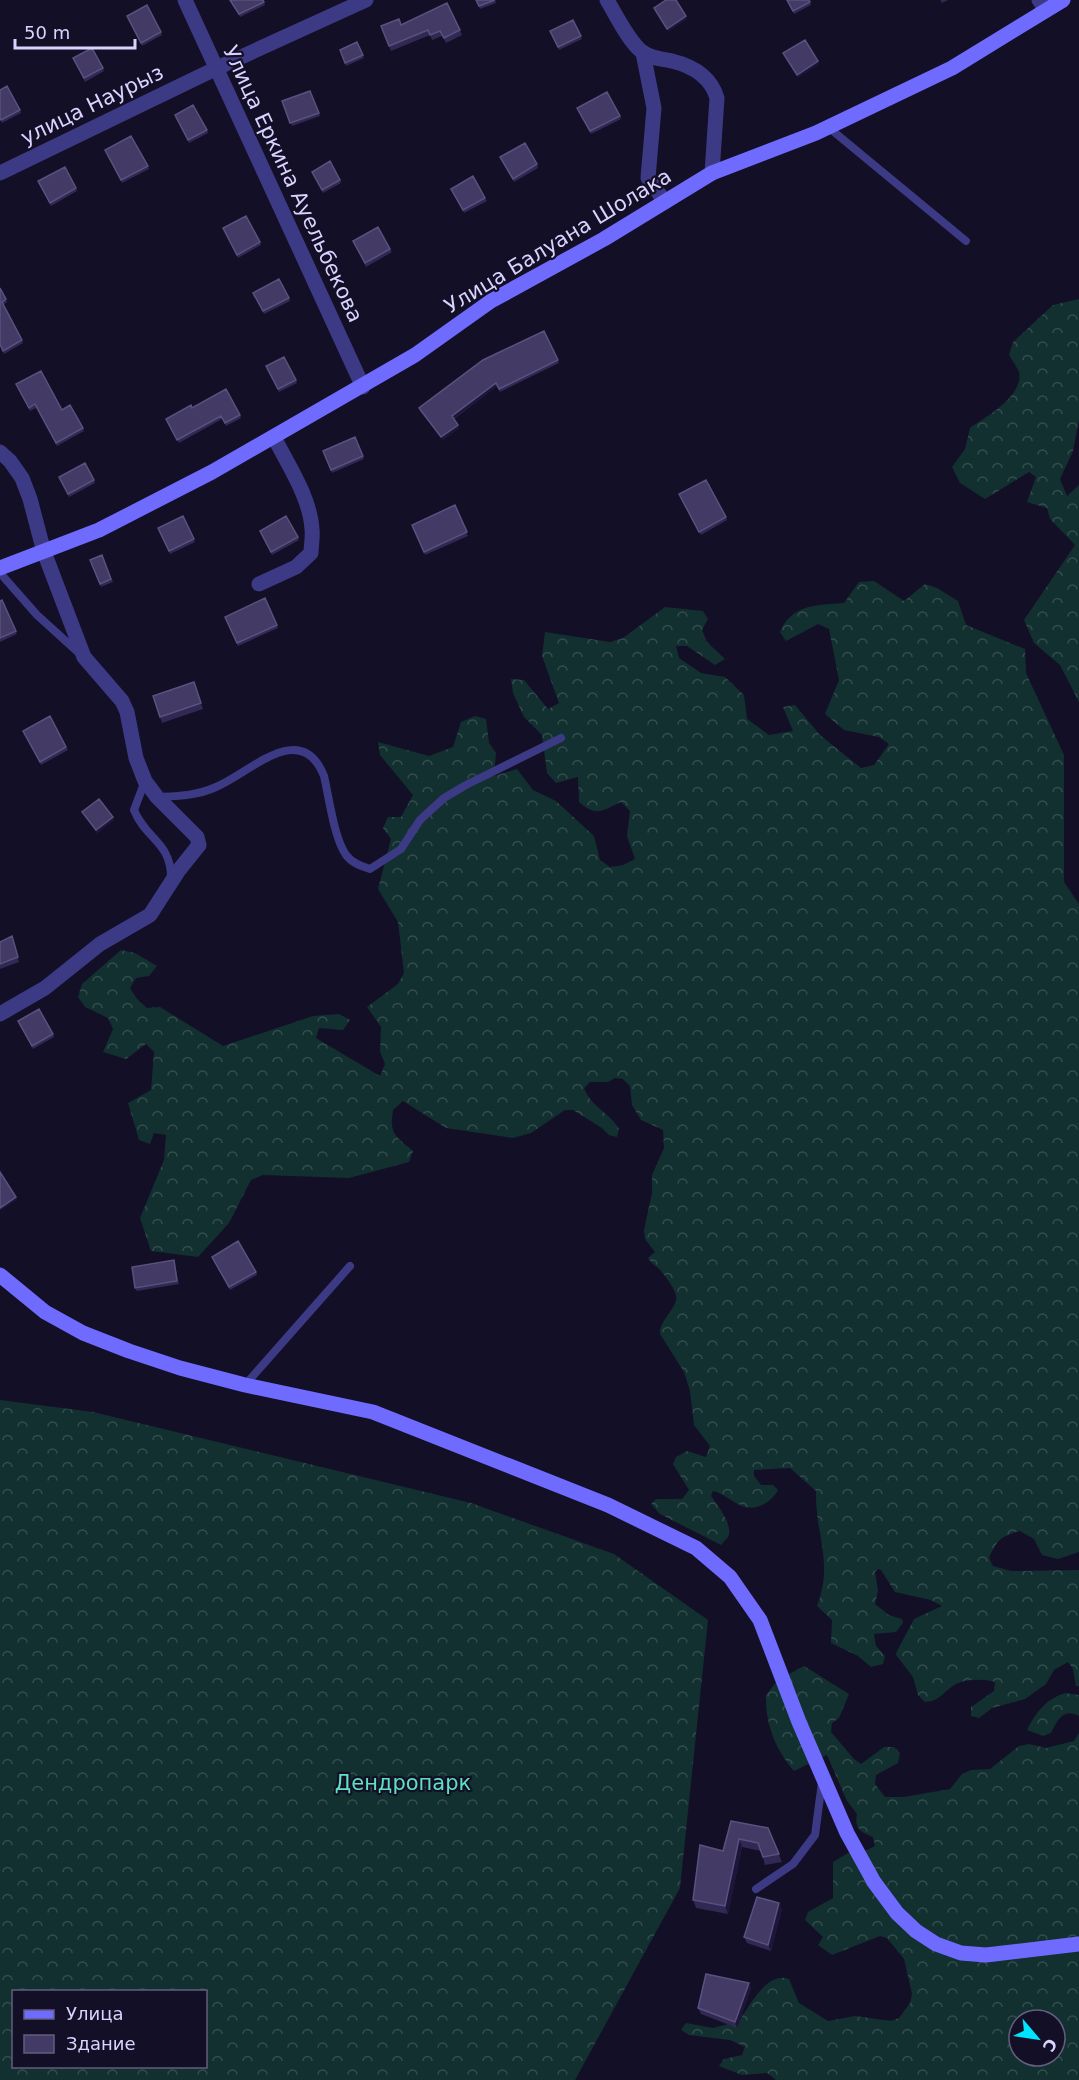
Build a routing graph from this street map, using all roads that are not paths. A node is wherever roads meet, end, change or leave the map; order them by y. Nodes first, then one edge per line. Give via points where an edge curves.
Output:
1 (185, 0) edge
2 (366, 0) edge
3 (607, 0) edge
4 (1063, 0) edge
5 (1042, 5) edge
6 (643, 53) junction
7 (217, 68) junction
8 (828, 127) junction
9 (0, 173) edge
10 (712, 173) junction
11 (665, 202) junction
12 (966, 241) dead end
13 (363, 387) junction
14 (274, 437) junction
15 (0, 452) edge
16 (44, 552) junction
17 (0, 568) edge
18 (0, 573) edge
19 (259, 584) dead end
20 (84, 657) junction
21 (561, 738) dead end
22 (145, 781) junction
23 (157, 797) junction
24 (171, 884) junction
25 (0, 1014) edge
26 (350, 1266) dead end
27 (0, 1275) edge
28 (245, 1385) junction
29 (823, 1779) junction
30 (756, 1889) dead end
31 (1079, 1944) edge

1 - 7 street, Улица Еркина Ауельбекова
2 - 7 street, улица Наурыз
3 - 6 street
4 - 5 street, Улица Балуана Шолака
5 - 8 street, Улица Балуана Шолака via 952,68
6 - 10 street via 690,68 713,86 717,98
6 - 11 street via 654,108 648,178
7 - 9 street, улица Наурыз
7 - 13 street, Улица Еркина Ауельбекова
8 - 10 street, Улица Балуана Шолака
8 - 12 lane
10 - 11 street, Улица Балуана Шолака
11 - 13 street, Улица Балуана Шолака via 491,301
13 - 14 street, Улица Балуана Шолака
14 - 16 street, Улица Балуана Шолака via 99,530
14 - 19 street via 309,512 313,530 311,553 296,567
15 - 16 street via 22,478
16 - 17 street, Улица Балуана Шолака
16 - 20 street
18 - 20 lane via 37,615
20 - 22 street via 122,701
21 - 23 lane via 444,798 420,820 400,849 370,869 346,856 320,765 305,752 286,749 218,787 195,795
22 - 23 street
22 - 24 lane via 134,810 139,822 168,856
23 - 24 street via 197,837 199,845
24 - 25 street via 150,915 100,944 45,988
26 - 28 lane
27 - 28 street via 45,1312 83,1333 180,1368
28 - 29 street via 373,1412 608,1505 696,1548 730,1577 760,1620
29 - 30 lane via 815,1835 793,1864
29 - 31 street via 874,1882 897,1913 936,1944 961,1953 986,1955

